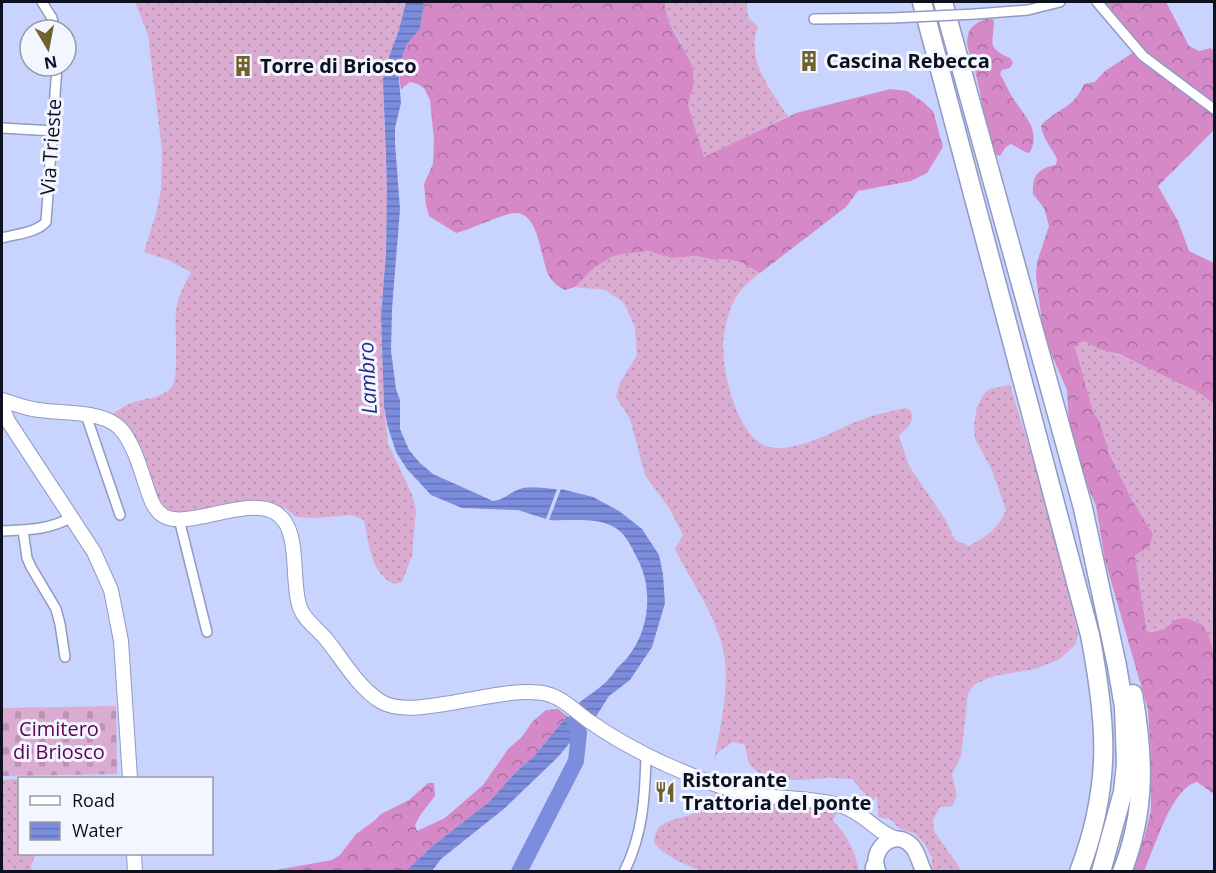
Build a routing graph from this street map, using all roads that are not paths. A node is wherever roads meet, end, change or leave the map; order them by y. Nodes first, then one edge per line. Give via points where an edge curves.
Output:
1 (42, 2) edge
2 (922, 2) edge
3 (943, 2) edge
4 (1060, 2) edge
5 (1097, 2) edge
6 (52, 18) edge
7 (814, 19) dead end
8 (56, 78) edge
9 (1215, 109) edge
10 (2, 128) edge
11 (54, 131) junction
12 (2, 238) edge
13 (2, 400) edge
14 (2, 406) edge
15 (86, 415) junction
16 (5, 418) edge
17 (1083, 508) junction
18 (120, 515) dead end
19 (70, 518) junction
20 (179, 519) junction
21 (23, 530) junction
22 (2, 531) edge
23 (207, 632) dead end
24 (65, 657) dead end
25 (1101, 692) junction
26 (646, 755) junction
27 (130, 777) edge
28 (859, 813) junction
29 (897, 839) junction
30 (134, 855) edge
31 (916, 864) edge
32 (876, 865) edge
33 (135, 872) edge
34 (624, 872) edge
35 (924, 872) edge
36 (1069, 872) edge
37 (1079, 872) edge
38 (1101, 872) edge
39 (1122, 872) edge

1 - 6 street
2 - 25 highway via 1090,635
3 - 17 highway
4 - 7 street, bridge via 1028,10 976,14
5 - 9 street via 1143,56
8 - 11 street, Via Trieste
10 - 11 street
11 - 12 street, Via Trieste via 46,222
13 - 15 street via 33,409
14 - 16 street
15 - 18 street
15 - 20 street via 106,419 122,430 157,511
16 - 19 street
17 - 38 highway via 1117,666 1126,737 1123,792
17 - 39 highway via 1116,616 1140,731 1139,815
19 - 21 street via 42,529
19 - 27 street via 94,552 111,590 121,641
20 - 23 street
20 - 26 street via 261,508 279,515 290,531 294,588 303,614 381,702 417,708 518,692 549,694
21 - 22 street
21 - 24 street via 27,558 56,609
25 - 36 highway via 1090,804
25 - 37 highway via 1105,744 1100,794
26 - 28 street via 705,781 743,792 817,801
26 - 34 street via 640,828
28 - 29 street
28 - 32 street via 869,826
29 - 31 main road via 912,846
29 - 32 main road via 885,843
30 - 33 street
31 - 35 main road

